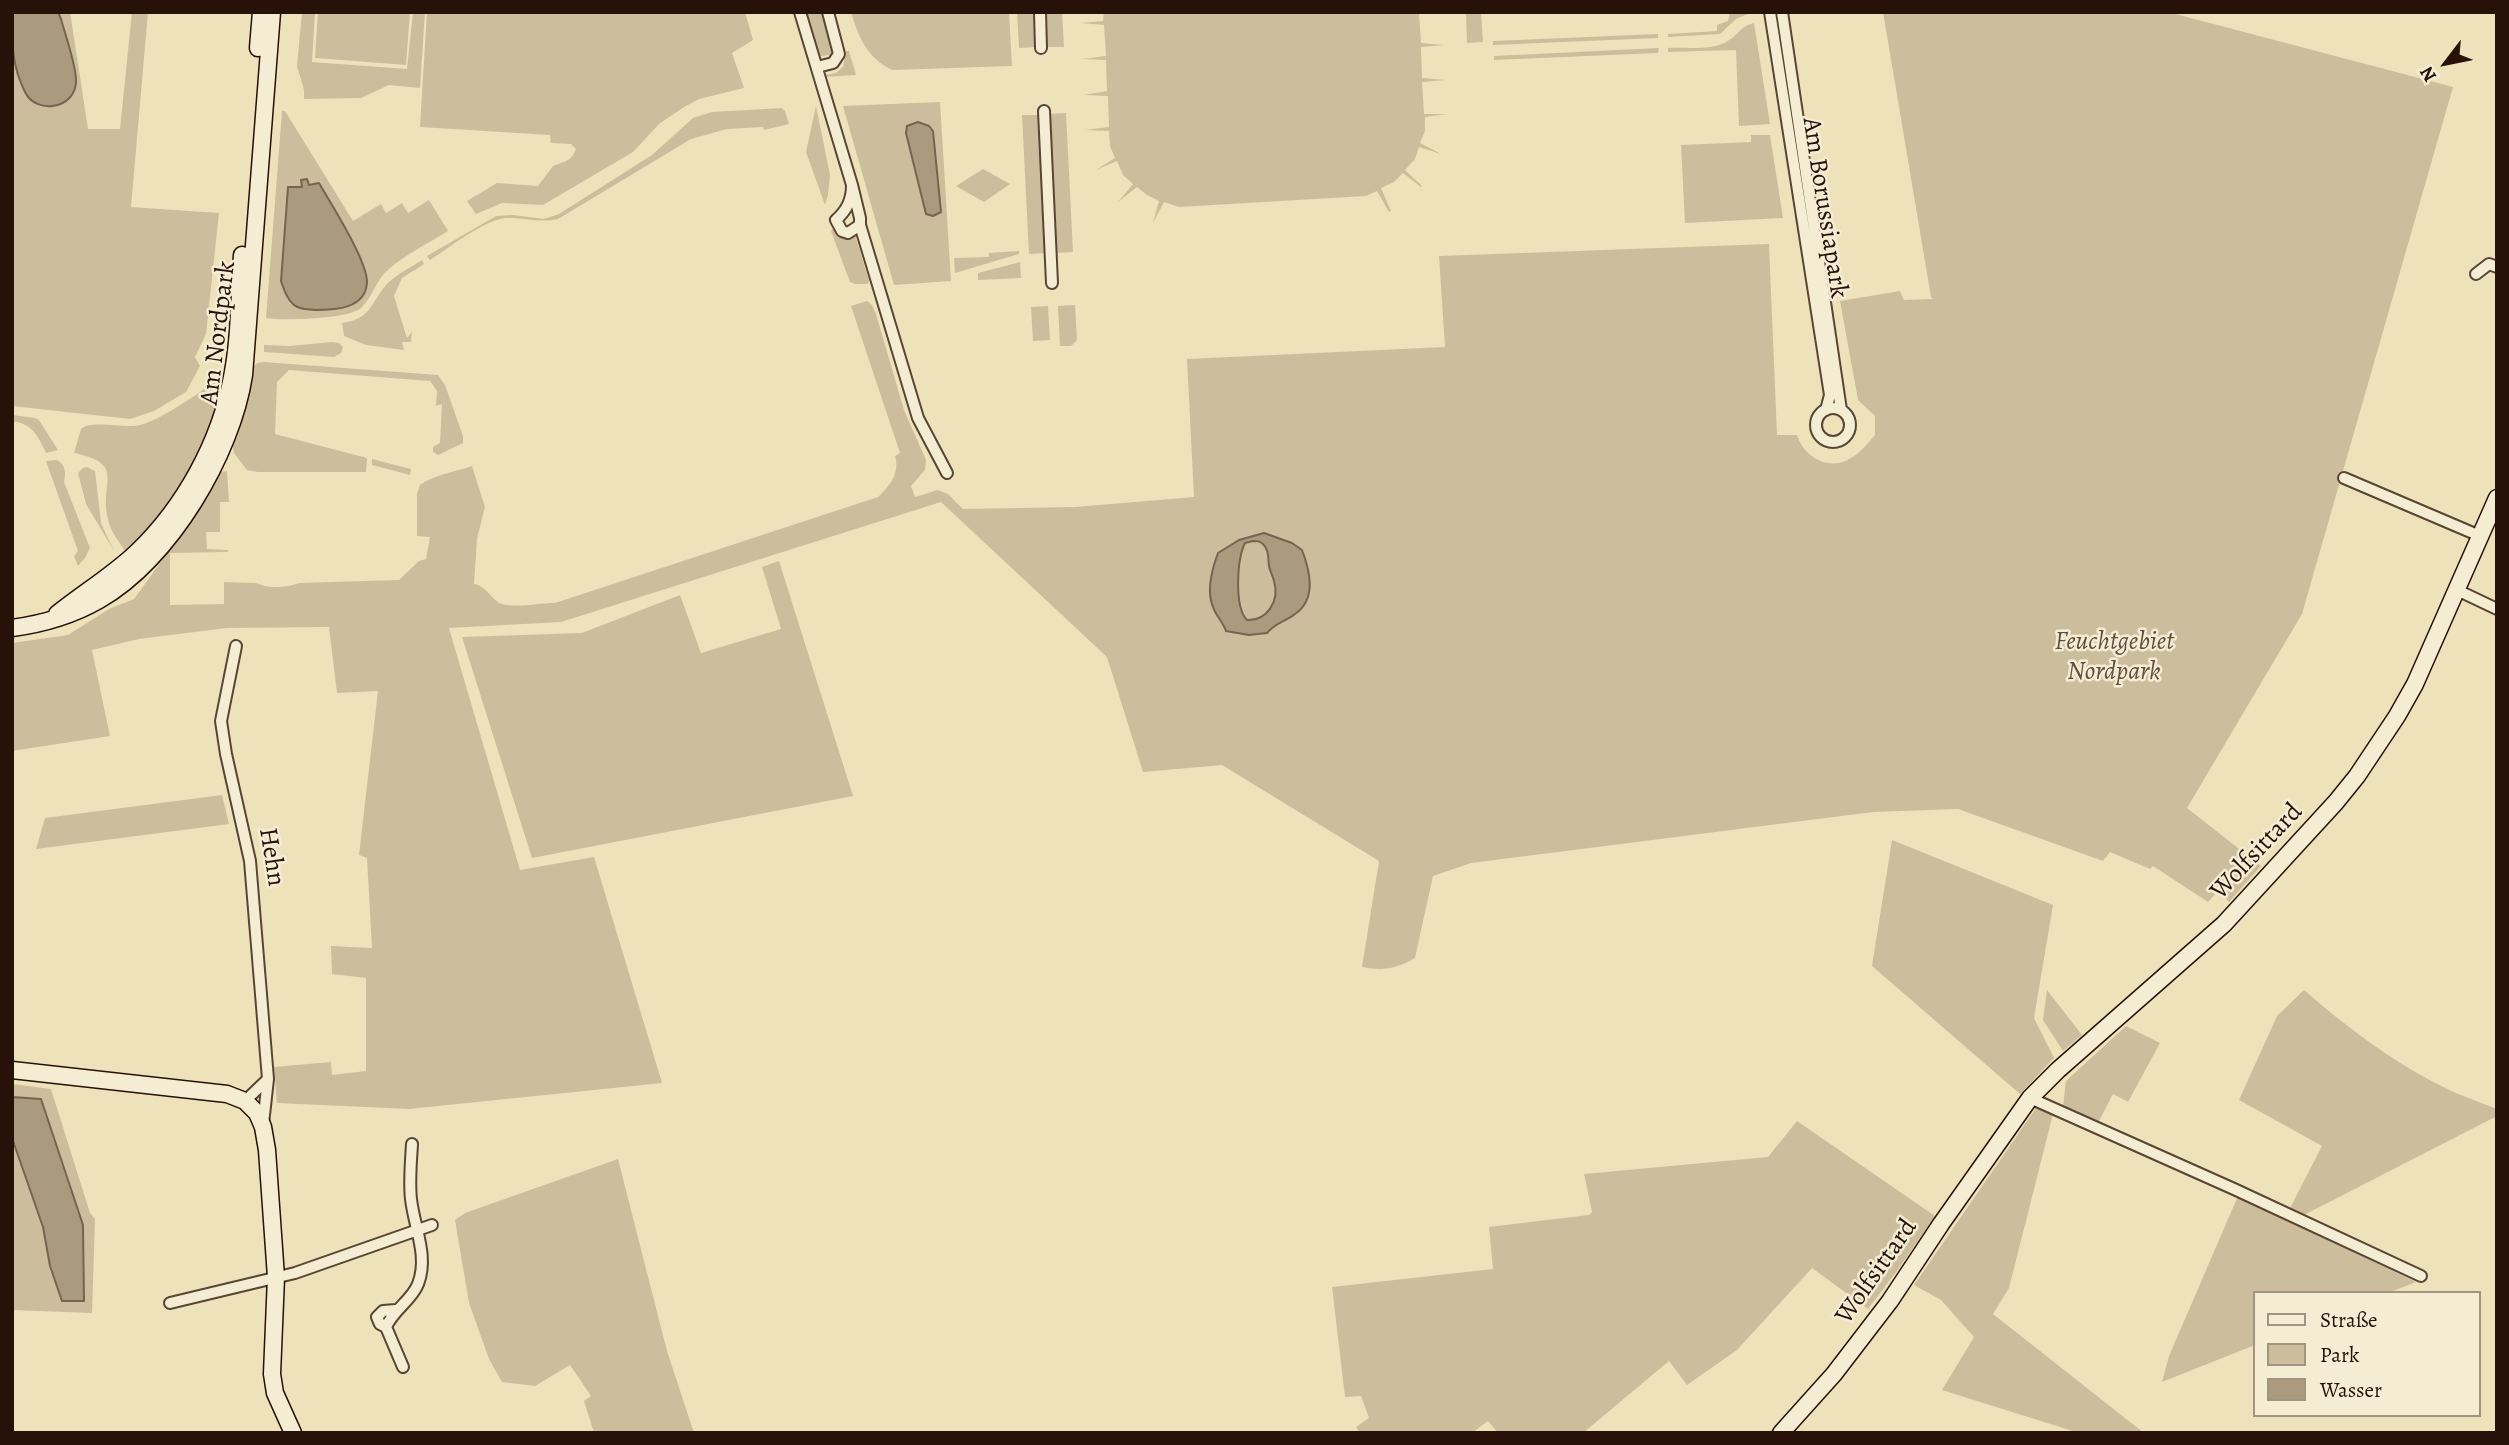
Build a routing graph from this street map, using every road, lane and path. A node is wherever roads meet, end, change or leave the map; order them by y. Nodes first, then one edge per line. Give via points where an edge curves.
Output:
1 (261, 12) edge
2 (272, 12) edge
3 (800, 12) edge
4 (828, 12) edge
5 (1040, 12) edge
6 (1770, 12) edge
7 (1782, 12) edge
8 (1041, 48) dead end
9 (817, 66) junction
10 (1044, 111) dead end
11 (852, 185) junction
12 (860, 225) junction
13 (2497, 267) edge
14 (2476, 274) dead end
15 (1052, 283) dead end
16 (1826, 410) junction
17 (1841, 410) junction
18 (947, 473) dead end
19 (2344, 478) dead end
20 (2497, 498) edge
21 (2480, 536) junction
22 (2456, 590) junction
23 (2497, 609) edge
24 (49, 619) junction
25 (12, 628) edge
26 (236, 646) dead end
27 (12, 1070) edge
28 (268, 1079) junction
29 (2030, 1098) junction
30 (245, 1101) junction
31 (263, 1127) junction
32 (412, 1144) dead end
33 (432, 1225) dead end
34 (419, 1228) junction
35 (2421, 1276) dead end
36 (276, 1277) junction
37 (170, 1303) dead end
38 (403, 1367) dead end
39 (293, 1433) edge
40 (1781, 1433) edge

1 - 24 street, Am Nordpark via 236,343 223,414 183,496 161,527 130,559
2 - 24 street, Am Nordpark via 244,375 234,416 195,502 147,561 101,599
3 - 9 street
4 - 9 street via 839,54 833,63
5 - 8 street
6 - 16 street, Am Borussiapark via 1830,396
7 - 17 street, Am Borussiapark
9 - 11 street
10 - 15 street
11 - 12 street
11 - 12 street via 850,203 836,220 848,233
12 - 18 street via 918,418
13 - 14 street via 2489,264
16 - 17 street
16 - 17 street, Am Borussiapark via 1818,418 1817,430 1834,442 1850,429
19 - 21 street
20 - 21 street, Wolfsittard
21 - 22 street, Wolfsittard
22 - 23 street
22 - 29 street, Wolfsittard via 2397,716 2336,802 2224,924
24 - 25 street, Am Nordpark
26 - 28 street, Hehn via 221,720 250,861
27 - 30 street via 227,1094
28 - 30 street
28 - 31 street, Hehn
29 - 35 street
29 - 40 street, Wolfsittard via 1890,1301
30 - 31 street, Hehn
31 - 36 street, Hehn
32 - 34 street via 411,1200
33 - 34 street
34 - 36 street
34 - 38 street via 422,1268 417,1286 386,1327
36 - 37 street
36 - 39 street, Hehn via 272,1374

